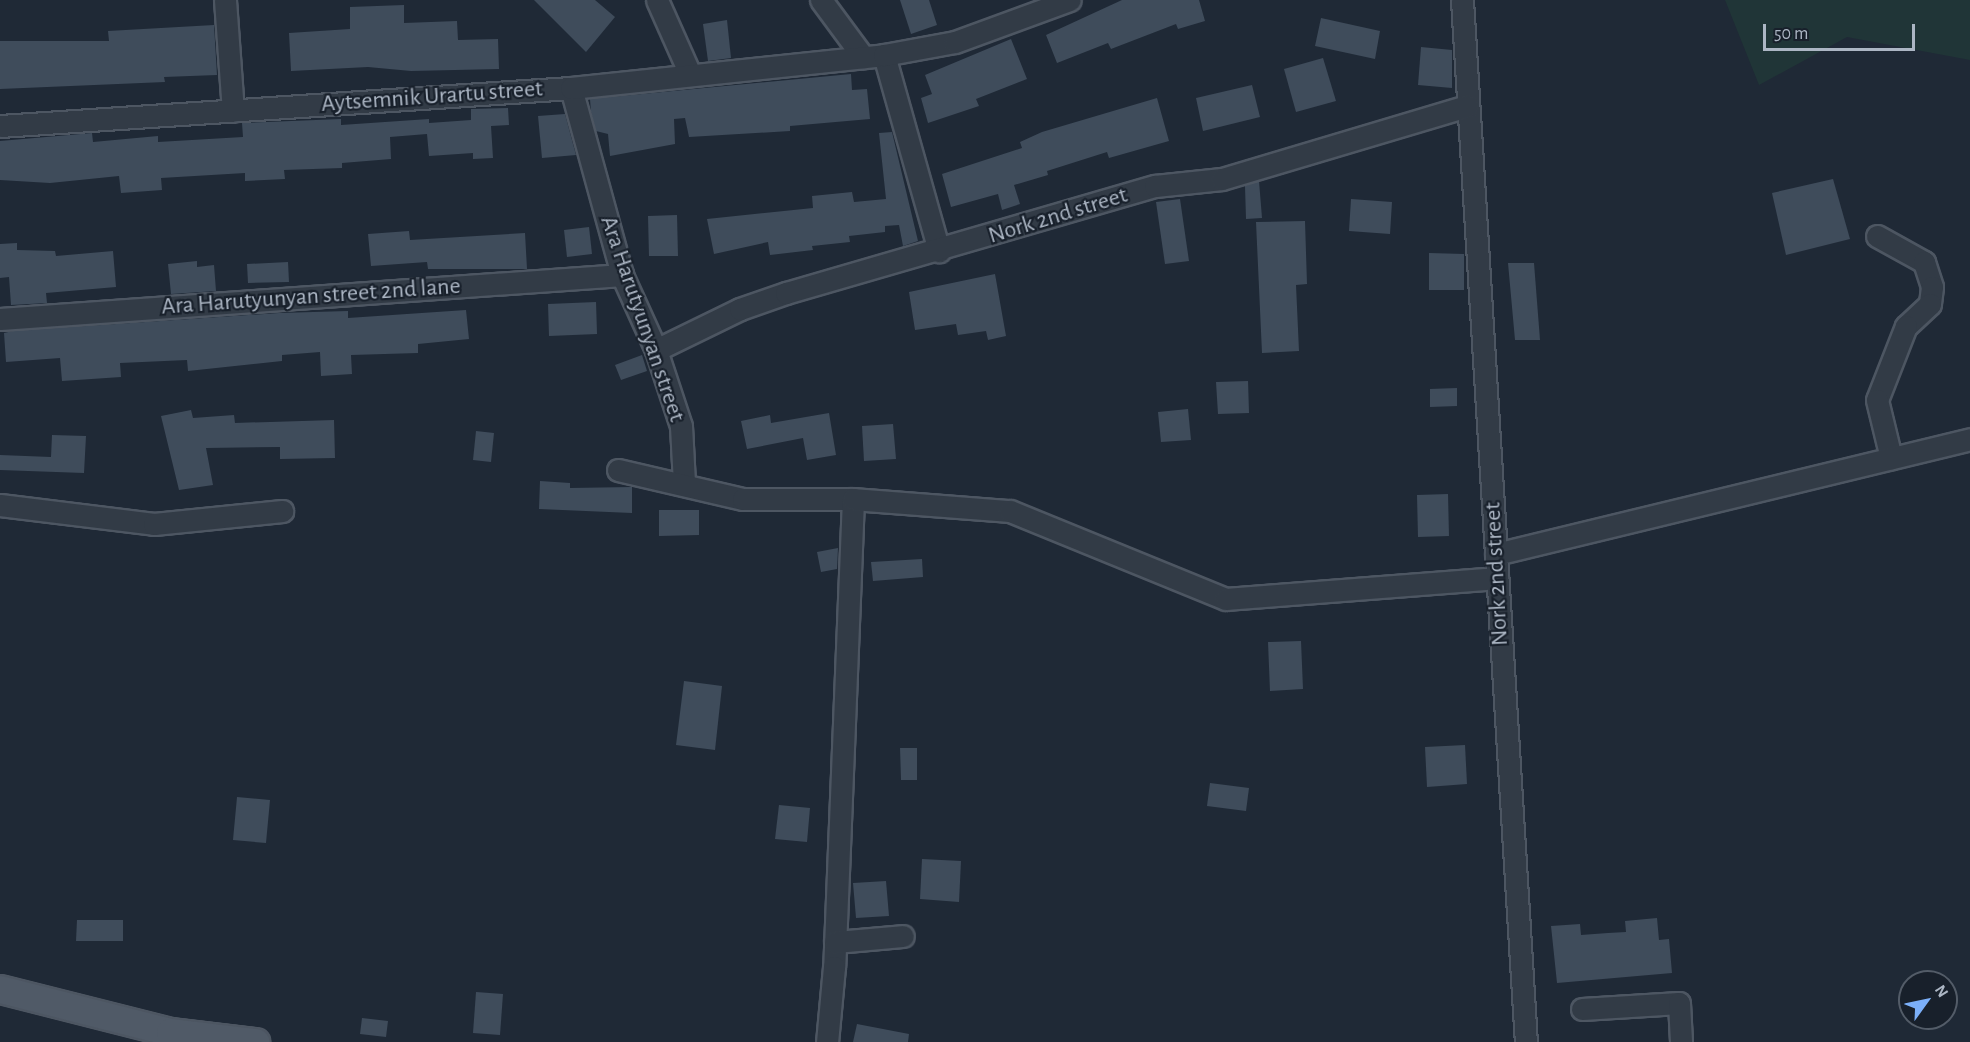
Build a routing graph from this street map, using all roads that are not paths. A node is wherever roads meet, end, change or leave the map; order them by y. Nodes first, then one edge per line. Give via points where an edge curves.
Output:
1 (225, 0) edge
2 (657, 0) edge
3 (821, 0) edge
4 (1070, 0) edge
5 (1462, 0) edge
6 (884, 55) junction
7 (863, 57) junction
8 (689, 72) junction
9 (571, 88) junction
10 (1467, 106) junction
11 (233, 111) junction
12 (0, 126) edge
13 (1877, 236) dead end
14 (939, 251) junction
15 (622, 275) junction
16 (0, 318) edge
17 (656, 350) junction
18 (1970, 439) edge
19 (1891, 458) junction
20 (618, 470) dead end
21 (684, 483) junction
22 (853, 499) junction
23 (0, 505) edge
24 (282, 512) dead end
25 (1496, 554) junction
26 (1497, 578) junction
27 (903, 936) dead end
28 (835, 942) junction
29 (0, 989) edge
30 (1582, 1009) dead end
31 (255, 1042) edge
32 (827, 1042) edge
33 (1526, 1042) edge
34 (1681, 1042) edge

1 - 11 street
2 - 8 street
3 - 7 street
4 - 6 street, Aytsemnik Urartu street via 956,42
5 - 10 street, Nork 2nd street
6 - 7 street, Aytsemnik Urartu street
6 - 14 street
7 - 8 street, Aytsemnik Urartu street
8 - 9 street, Aytsemnik Urartu street
9 - 11 street, Aytsemnik Urartu street
9 - 15 street, Ara Harutyunyan street
10 - 14 street, Nork 2nd street via 1222,179 1155,186
10 - 25 street, Nork 2nd street
11 - 12 street, Aytsemnik Urartu street
13 - 19 street via 1924,262 1932,287 1930,304 1906,326 1877,400
14 - 17 street, Nork 2nd street via 740,309
15 - 16 street, Ara Harutyunyan street 2nd lane
15 - 17 street, Ara Harutyunyan street
17 - 21 street, Ara Harutyunyan street via 681,426
18 - 19 street
19 - 25 street
20 - 21 street
21 - 22 street via 743,499
22 - 26 street via 1010,511 1226,599
22 - 28 street
23 - 24 street via 154,524
25 - 26 street, Nork 2nd street
26 - 33 street, Nork 2nd street
27 - 28 street
28 - 32 street
29 - 31 main road via 170,1032
30 - 34 street via 1679,1003

